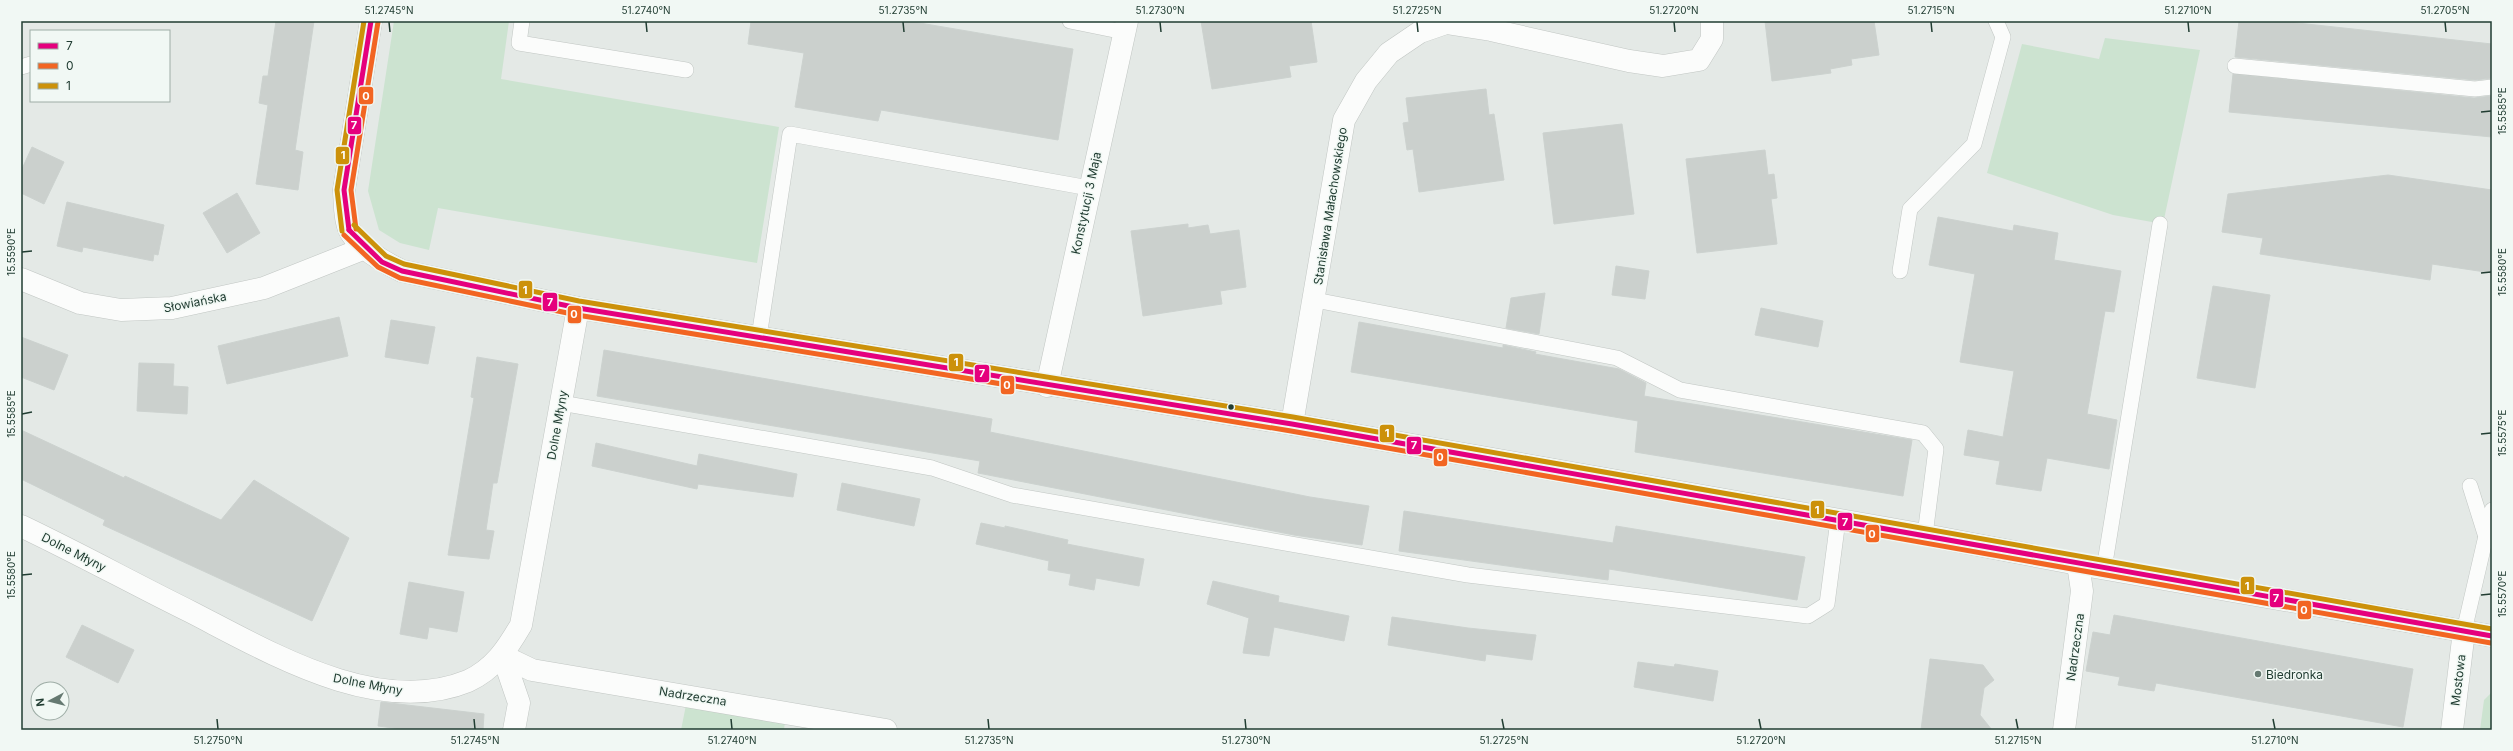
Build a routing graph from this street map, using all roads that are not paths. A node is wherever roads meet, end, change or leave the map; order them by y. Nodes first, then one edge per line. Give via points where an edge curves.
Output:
1 (371, 21) edge
2 (522, 21) edge
3 (1070, 21) edge
4 (1712, 21) edge
5 (1996, 21) edge
6 (1125, 26) edge
7 (2235, 66) dead end
8 (686, 70) dead end
9 (2492, 87) edge
10 (1089, 188) junction
11 (2160, 224) dead end
12 (365, 248) junction
13 (1900, 271) dead end
14 (21, 280) edge
15 (1315, 300) junction
16 (578, 308) junction
17 (759, 337) junction
18 (1046, 386) junction
19 (561, 403) junction
20 (1292, 424) junction
21 (2470, 486) dead end
22 (2492, 510) edge
23 (1838, 520) junction
24 (21, 526) edge
25 (1925, 535) junction
26 (2486, 538) junction
27 (2078, 564) junction
28 (2104, 569) junction
29 (2464, 631) junction
30 (2492, 636) edge
31 (503, 656) junction
32 (514, 730) edge
33 (886, 730) edge
34 (2064, 730) edge
35 (2452, 730) edge

1 - 12 street via 344,190 349,230
2 - 8 lane via 519,43
3 - 6 lane
4 - 15 street, Stanisława Małachowskiego via 1712,39 1698,60 1663,66 1629,61 1491,30 1446,24 1420,32 1389,53 1366,81 1344,120
5 - 13 lane via 2003,37 1974,144 1910,209
6 - 10 street, Konstytucji 3 Maja
7 - 9 lane via 2475,89
10 - 17 lane via 790,134
10 - 18 street, Konstytucji 3 Maja
11 - 28 lane
12 - 14 street, Słowiańska via 264,288 172,308 121,310 80,303
12 - 16 street via 382,262 402,271
15 - 20 street, Stanisława Małachowskiego
15 - 25 lane via 1617,358 1680,390 1923,432 1936,449
16 - 17 street
16 - 19 street, Dolne Młyny
17 - 18 street
18 - 20 street
19 - 23 lane via 932,468 1012,495 1468,575 1808,616 1827,604
19 - 31 street, Dolne Młyny via 521,625
20 - 23 street
21 - 26 lane
22 - 26 lane
23 - 25 street
24 - 31 street, Dolne Młyny via 332,683 406,692 446,687 468,680
25 - 27 street
26 - 29 lane
27 - 28 street
27 - 34 street, Nadrzeczna via 2082,591
28 - 29 street
29 - 30 street
29 - 35 street, Mostowa
31 - 32 street via 519,703
31 - 33 street, Nadrzeczna via 532,670

